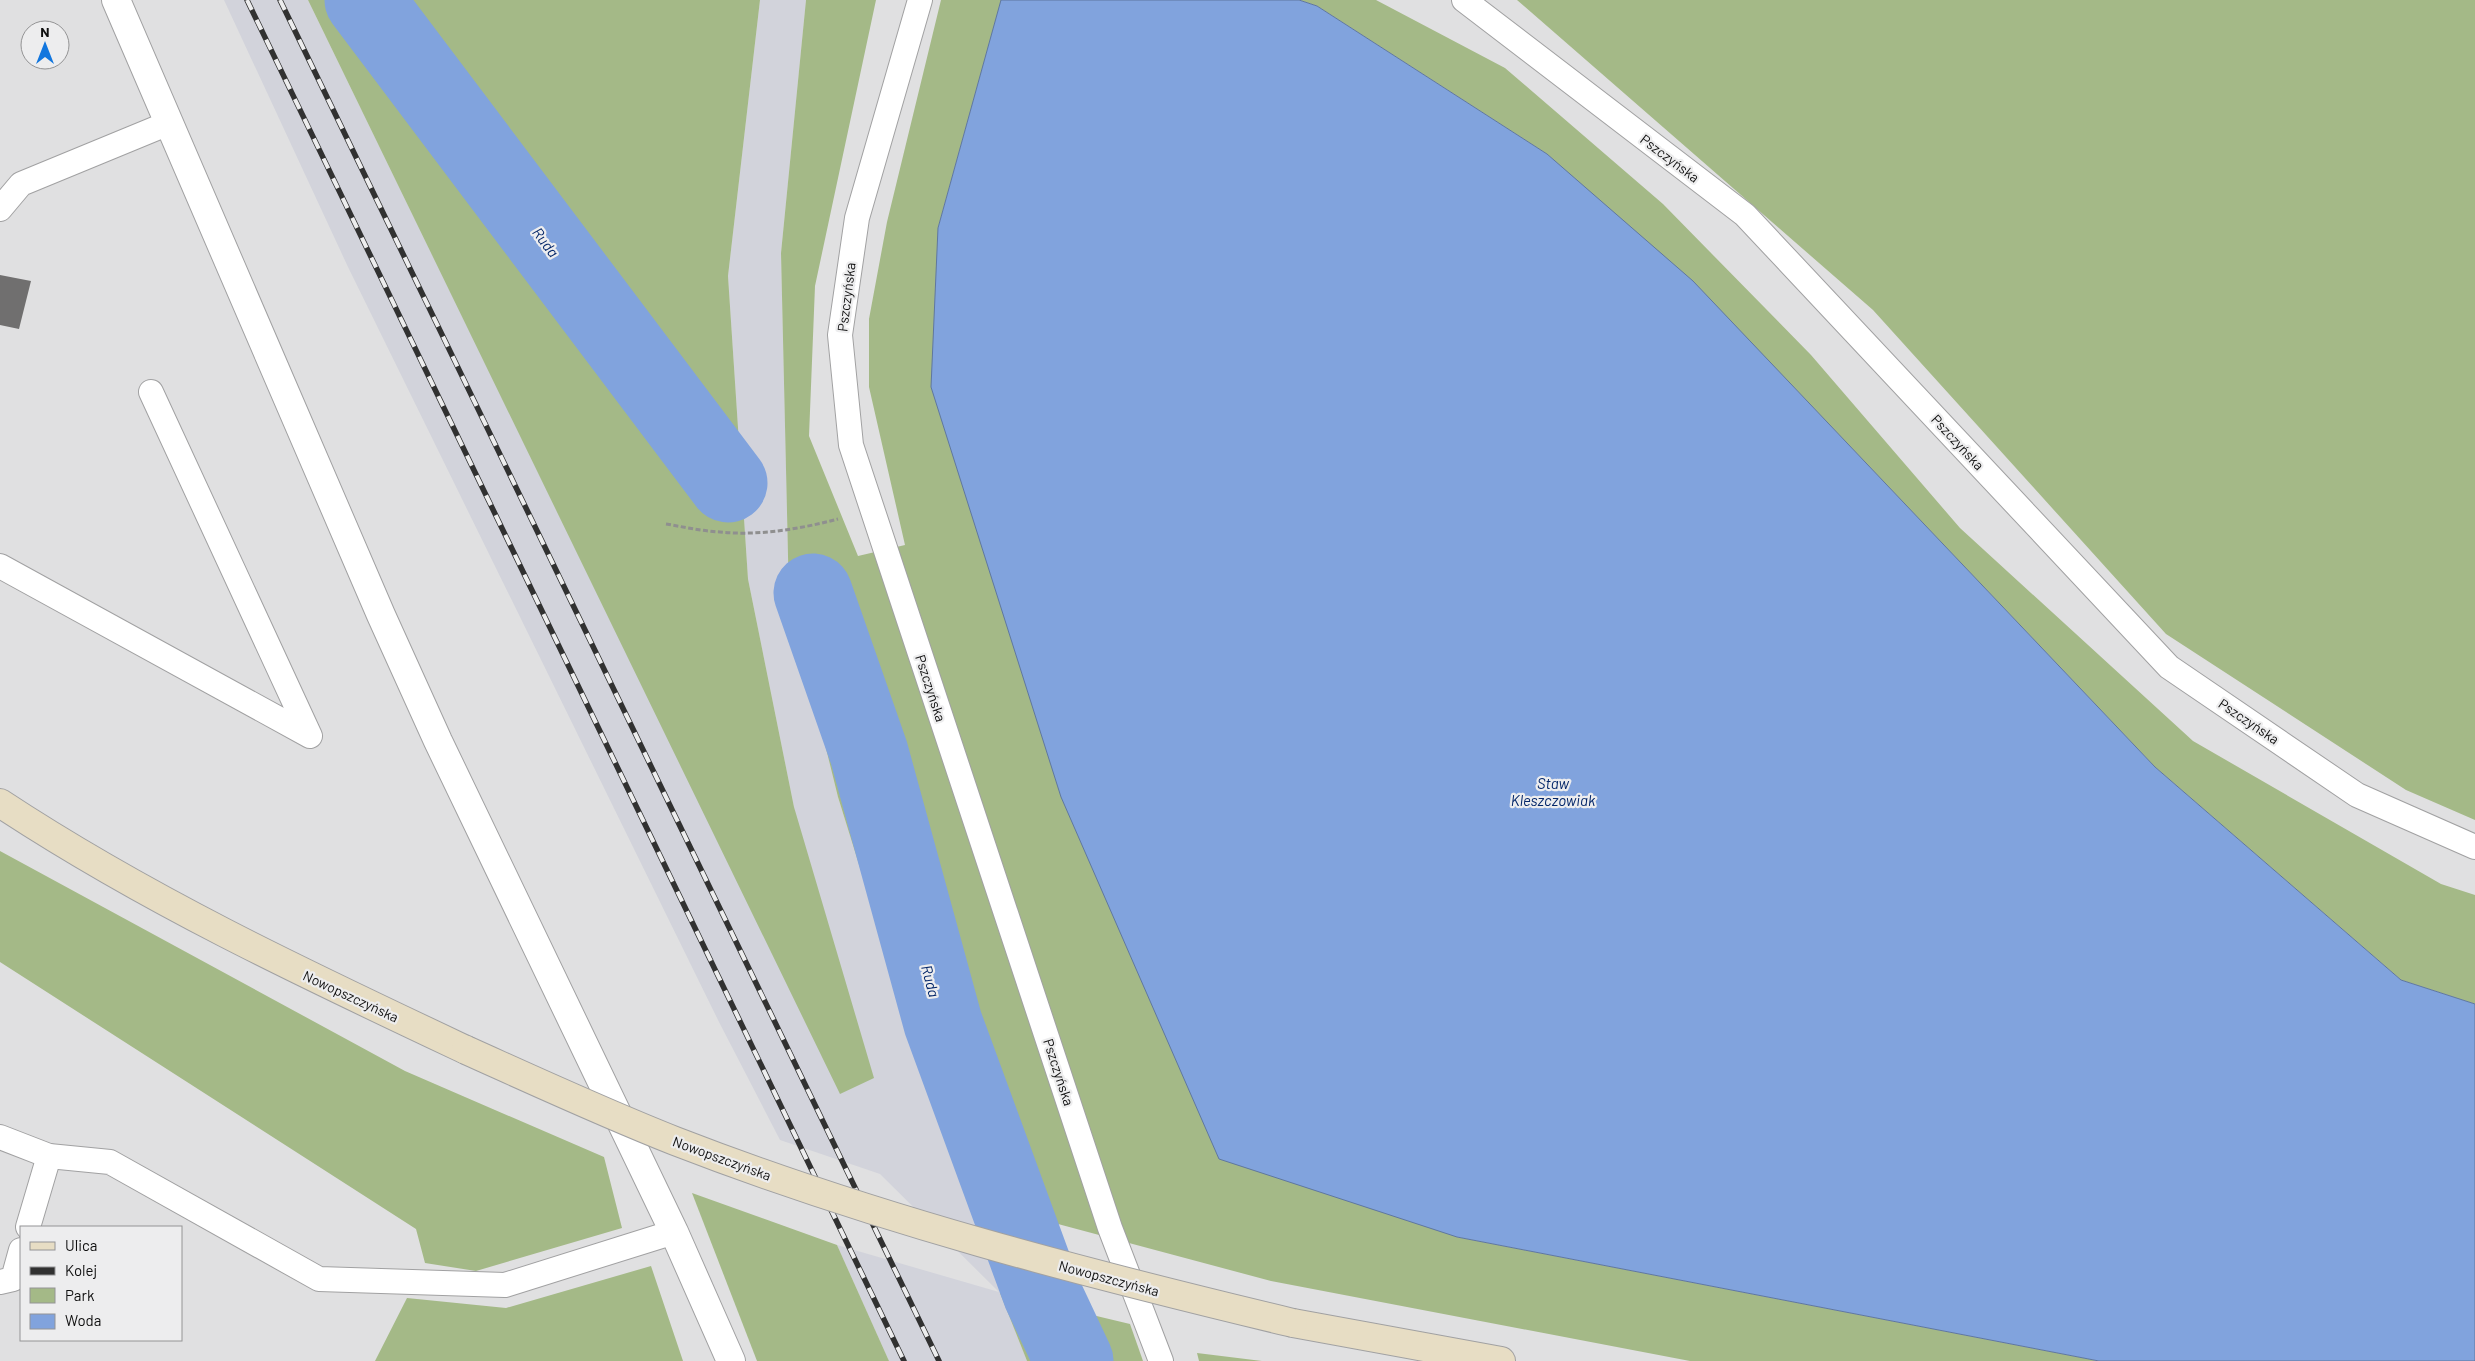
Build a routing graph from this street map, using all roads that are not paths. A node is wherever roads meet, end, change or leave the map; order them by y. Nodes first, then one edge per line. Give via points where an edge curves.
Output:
1 (116, 0) edge
2 (920, 0) edge
3 (1464, 0) edge
4 (168, 123) junction
5 (0, 209) edge
6 (151, 392) dead end
7 (0, 566) edge
8 (0, 803) edge
9 (2475, 847) edge
10 (0, 1137) edge
11 (49, 1156) junction
12 (28, 1226) edge
13 (674, 1232) junction
14 (20, 1254) edge
15 (0, 1282) edge
16 (731, 1361) edge
17 (1161, 1361) edge
18 (1501, 1361) edge

1 - 4 street
2 - 17 lane, Pszczyńska via 857,218 840,335 851,445 1110,1228
3 - 9 lane, Pszczyńska via 1745,215 2169,668 2357,794
4 - 5 lane via 21,184
4 - 13 street via 438,741
6 - 7 lane via 310,736
8 - 18 main road, Nowopszczyńska, bridge via 46,834 262,954 466,1050 675,1141 851,1203 1000,1249 1150,1289 1293,1323
10 - 11 lane
11 - 12 lane
11 - 13 lane via 110,1162 319,1280 505,1285
13 - 16 street
14 - 15 lane via 13,1279

